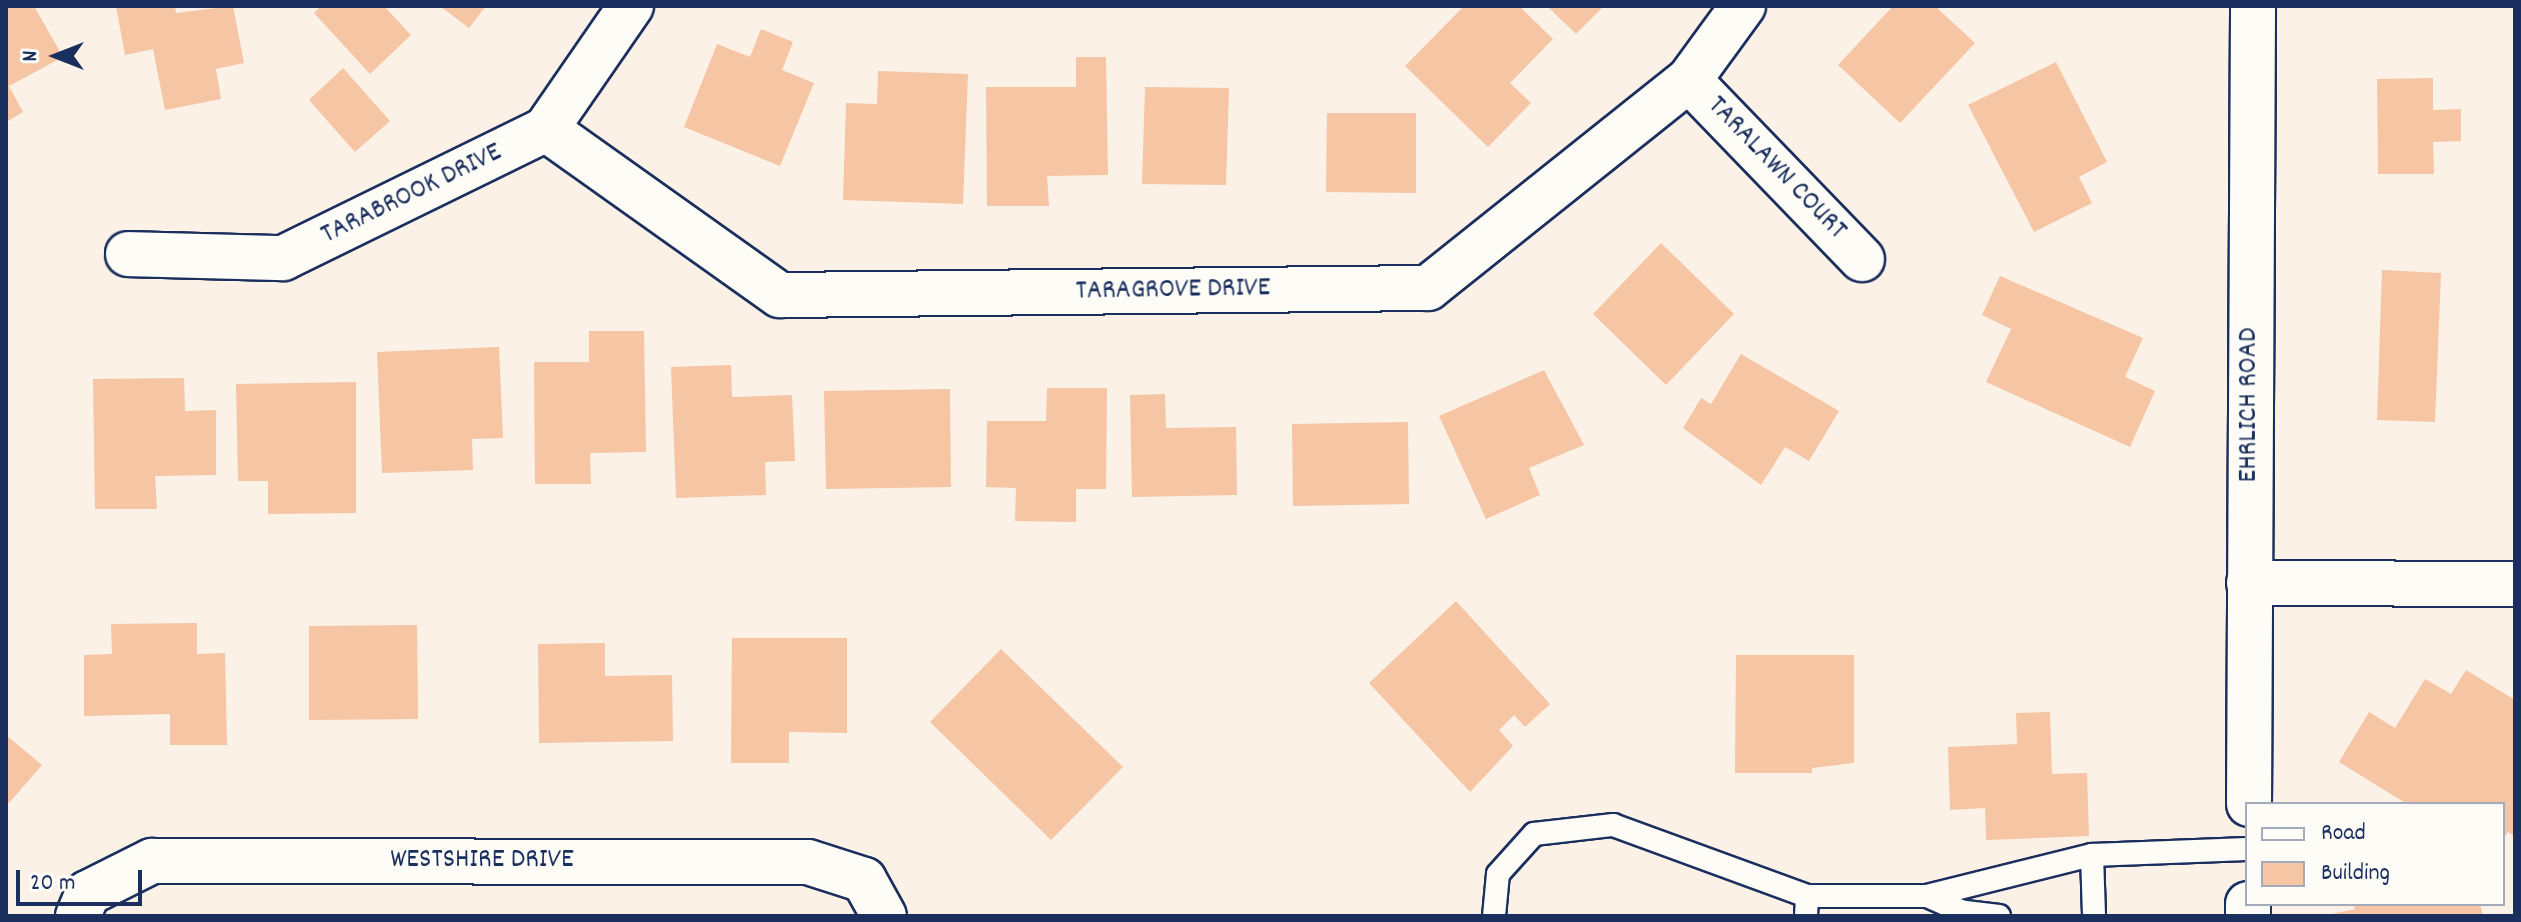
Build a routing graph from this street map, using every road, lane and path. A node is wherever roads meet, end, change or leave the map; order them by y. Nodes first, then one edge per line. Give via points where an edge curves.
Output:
1 (631, 6) edge
2 (1743, 6) edge
3 (2253, 6) edge
4 (1689, 80) junction
5 (546, 129) junction
6 (128, 254) dead end
7 (1862, 259) dead end
8 (2249, 583) junction
9 (2515, 584) edge
10 (2249, 802) edge
11 (2245, 849) edge
12 (2092, 855) junction
13 (1927, 896) junction
14 (1806, 906) edge
15 (78, 916) edge
16 (884, 916) edge
17 (1494, 916) edge
18 (1999, 916) edge
19 (2094, 916) edge

1 - 5 street, TARABROOK DRIVE
2 - 4 street, TARAGROVE DRIVE
3 - 8 street, EHRLICH ROAD
4 - 5 street, TARAGROVE DRIVE via 1428,288 780,295
4 - 7 street, TARALAWN COURT
5 - 6 street, TARABROOK DRIVE via 283,258
8 - 9 street
8 - 10 street, EHRLICH ROAD
11 - 12 lane
12 - 13 lane
12 - 19 lane
13 - 14 lane
13 - 18 lane via 1961,911
14 - 17 lane via 1613,825 1534,834 1498,874
15 - 16 street, WESTSHIRE DRIVE via 88,893 152,861 808,862 864,880

